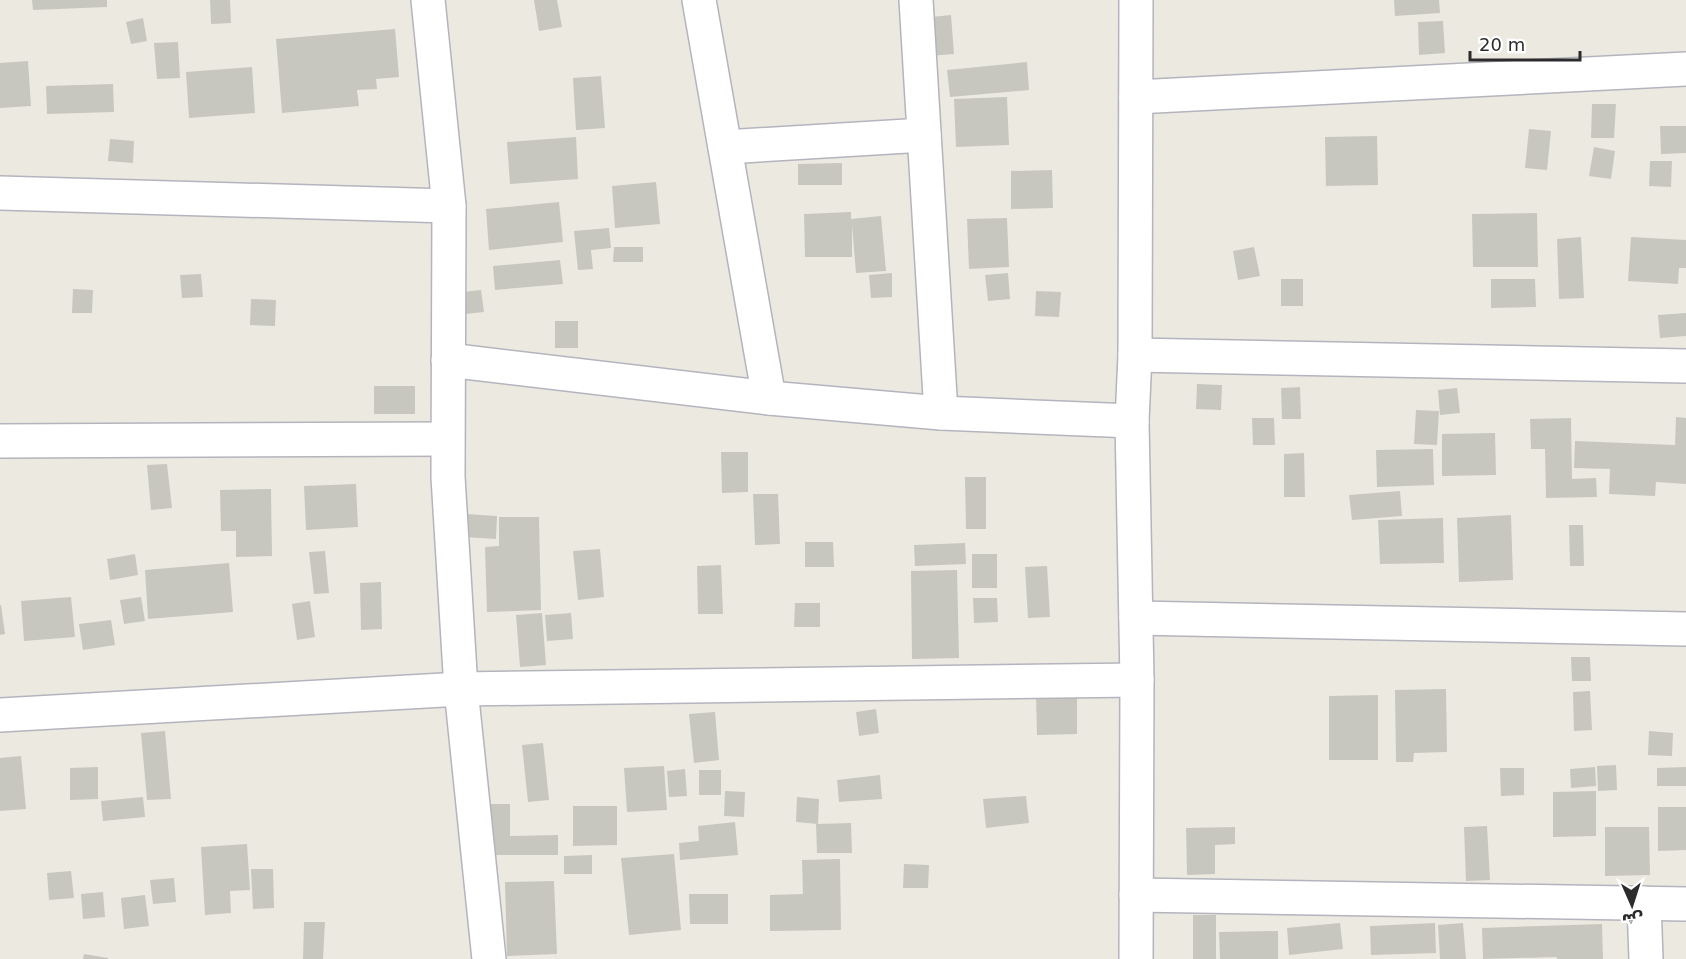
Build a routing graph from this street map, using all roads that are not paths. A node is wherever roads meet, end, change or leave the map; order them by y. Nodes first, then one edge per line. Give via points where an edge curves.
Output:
1 (428, 0) edge
2 (699, 0) edge
3 (916, 0) edge
4 (1136, 0) edge
5 (1686, 69) edge
6 (1136, 97) junction
7 (924, 135) junction
8 (725, 147) junction
9 (0, 193) edge
10 (449, 206) junction
11 (1135, 355) junction
12 (448, 360) junction
13 (1686, 366) edge
14 (769, 398) junction
15 (942, 413) junction
16 (1132, 421) junction
17 (447, 439) junction
18 (0, 441) edge
19 (1136, 618) junction
20 (1686, 629) edge
21 (1137, 680) junction
22 (461, 689) junction
23 (0, 715) edge
24 (1136, 895) junction
25 (1644, 903) junction
26 (1686, 904) edge
27 (489, 959) edge
28 (1136, 959) edge
29 (1646, 959) edge

1 - 10 street
2 - 8 street
3 - 7 street
4 - 6 street
5 - 6 street
6 - 11 street
7 - 8 street
7 - 15 street
8 - 14 street
9 - 10 street
10 - 12 street
11 - 13 street
11 - 16 street
12 - 14 street
12 - 17 street
14 - 15 street
15 - 16 street
16 - 19 street
17 - 18 street
17 - 22 street
19 - 20 street
19 - 21 street
21 - 22 street
21 - 24 street
22 - 23 street
22 - 27 street
24 - 25 street
24 - 28 street
25 - 26 street
25 - 29 street

